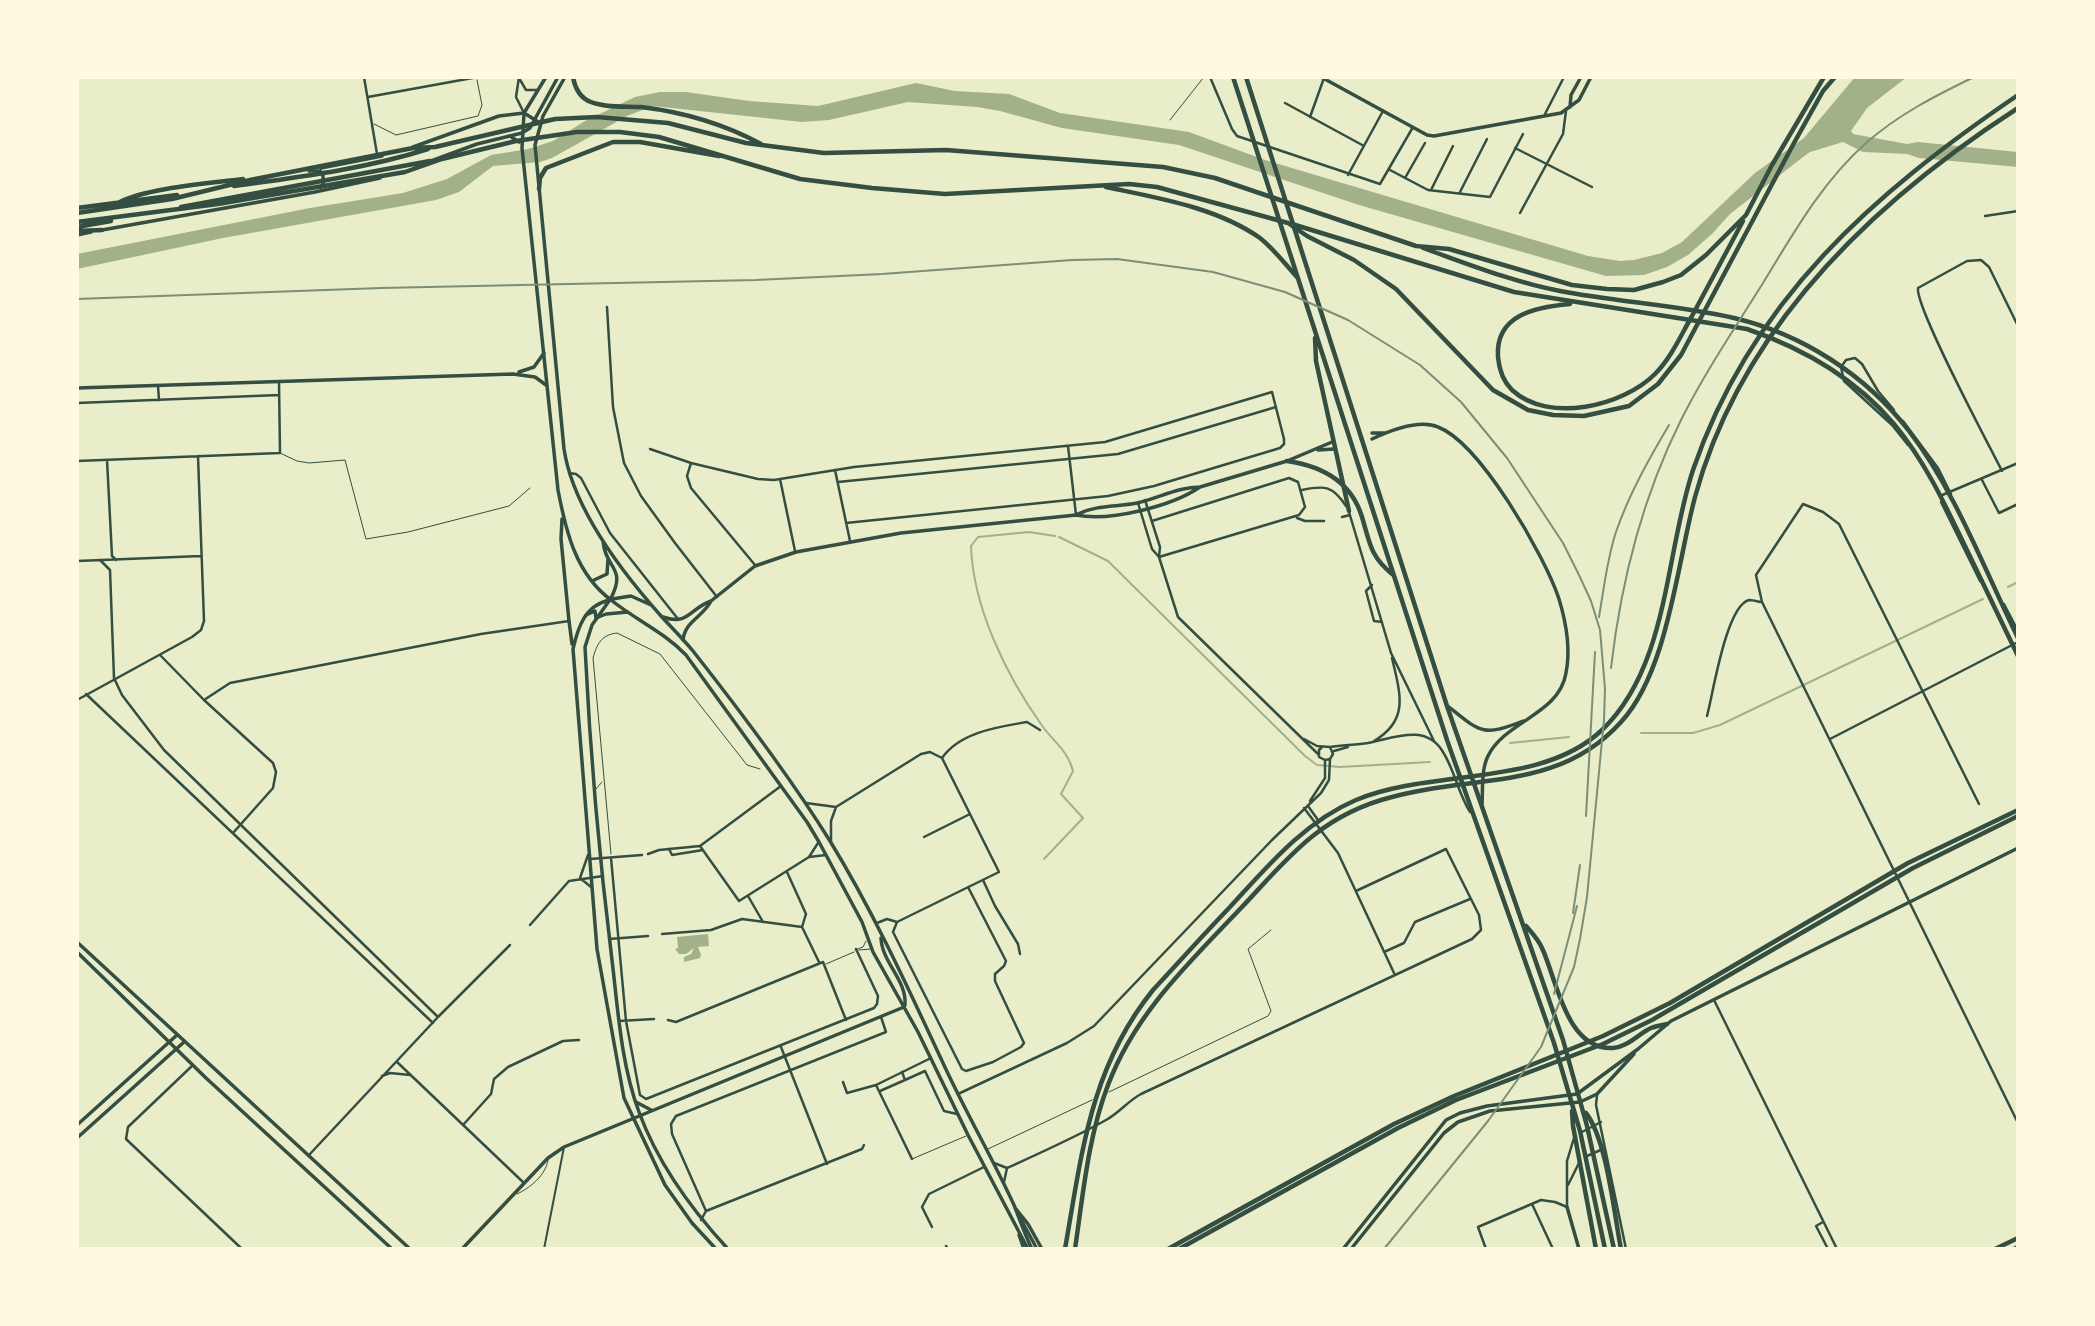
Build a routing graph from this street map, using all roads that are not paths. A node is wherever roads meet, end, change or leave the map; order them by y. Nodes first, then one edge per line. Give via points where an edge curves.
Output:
1 (364, 77) edge
2 (477, 77) edge
3 (518, 77) edge
4 (546, 77) edge
5 (558, 77) edge
6 (565, 77) edge
7 (573, 77) edge
8 (1204, 77) edge
9 (1210, 77) edge
10 (1233, 77) edge
11 (1246, 77) edge
12 (1564, 77) edge
13 (1581, 77) edge
14 (1591, 77) edge
15 (1824, 77) edge
16 (1835, 77) edge
17 (1323, 78) edge
18 (537, 90) junction
19 (2018, 95) edge
20 (368, 97) junction
21 (1285, 103) dead end
22 (1570, 107) junction
23 (2018, 108) edge
24 (1383, 111) junction
25 (1566, 111) junction
26 (524, 113) junction
27 (1310, 117) junction
28 (1544, 117) junction
29 (534, 118) junction
30 (1170, 120) dead end
31 (372, 122) junction
32 (540, 124) junction
33 (1413, 127) junction
34 (522, 133) junction
35 (1523, 134) dead end
36 (510, 136) junction
37 (1487, 139) dead end
38 (1424, 142) dead end
39 (765, 146) junction
40 (1364, 146) junction
41 (1453, 146) dead end
42 (435, 147) junction
43 (523, 147) junction
44 (1515, 148) junction
45 (378, 157) junction
46 (442, 159) junction
47 (737, 159) junction
48 (1547, 164) junction
49 (309, 170) junction
50 (1390, 170) junction
51 (1348, 175) junction
52 (387, 176) junction
53 (1405, 178) junction
54 (1098, 186) junction
55 (1592, 187) dead end
56 (539, 189) junction
57 (1431, 190) junction
58 (315, 192) junction
59 (1460, 193) junction
60 (114, 205) junction
61 (77, 211) edge
62 (2018, 211) edge
63 (1520, 213) dead end
64 (1746, 215) junction
65 (1985, 216) dead end
66 (1288, 223) junction
67 (77, 229) edge
68 (102, 230) joint
69 (1416, 246) junction
70 (1297, 277) junction
71 (1579, 303) junction
72 (607, 307) dead end
73 (2018, 326) edge
74 (1314, 330) junction
75 (544, 352) junction
76 (513, 374) junction
77 (279, 382) junction
78 (158, 386) junction
79 (548, 386) junction
80 (77, 388) edge
81 (279, 395) junction
82 (159, 400) junction
83 (77, 402) edge
84 (1276, 407) junction
85 (1372, 433) dead end
86 (1386, 433) junction
87 (1371, 439) dead end
88 (1332, 442) dead end
89 (1068, 446) junction
90 (650, 449) dead end
91 (1334, 449) dead end
92 (1315, 450) junction
93 (280, 453) junction
94 (198, 456) junction
95 (107, 460) junction
96 (1069, 460) junction
97 (77, 461) edge
98 (1287, 461) junction
99 (691, 463) junction
100 (2018, 463) edge
101 (835, 470) junction
102 (2002, 471) junction
103 (569, 473) junction
104 (780, 479) junction
105 (1982, 480) junction
106 (838, 482) junction
107 (1200, 487) junction
108 (530, 488) dead end
109 (1301, 491) junction
110 (1950, 491) junction
111 (1938, 496) junction
112 (1145, 500) junction
113 (1074, 501) junction
114 (1138, 503) junction
115 (2018, 504) edge
116 (1148, 508) junction
117 (1140, 510) junction
118 (562, 513) junction
119 (1350, 513) junction
120 (1076, 515) junction
121 (1294, 517) junction
122 (1342, 517) dead end
123 (1152, 521) junction
124 (1324, 521) dead end
125 (846, 523) junction
126 (603, 540) junction
127 (850, 541) junction
128 (796, 552) junction
129 (201, 556) junction
130 (608, 557) junction
131 (1159, 557) junction
132 (100, 560) junction
133 (116, 560) junction
134 (77, 561) edge
135 (755, 566) junction
136 (1393, 574) junction
137 (592, 581) junction
138 (1372, 585) junction
139 (717, 597) junction
140 (610, 600) junction
141 (711, 601) junction
142 (1762, 602) junction
143 (652, 605) junction
144 (630, 612) junction
145 (586, 615) junction
146 (661, 616) junction
147 (596, 618) junction
148 (679, 620) junction
149 (569, 621) junction
150 (1382, 622) junction
151 (2018, 632) edge
152 (683, 640) junction
153 (2018, 640) edge
154 (2011, 646) junction
155 (573, 649) junction
156 (1391, 653) junction
157 (161, 655) junction
158 (2018, 658) edge
159 (114, 678) junction
160 (1921, 691) junction
161 (86, 694) junction
162 (587, 694) junction
163 (77, 700) edge
164 (204, 700) junction
165 (596, 700) junction
166 (1447, 706) junction
167 (1707, 716) dead end
168 (1531, 718) junction
169 (1040, 730) dead end
170 (1299, 736) junction
171 (1830, 739) junction
172 (1434, 741) junction
173 (1371, 742) junction
174 (1351, 745) junction
175 (1322, 747) junction
176 (1330, 747) junction
177 (1333, 752) junction
178 (1319, 755) junction
179 (942, 758) junction
180 (1327, 762) junction
181 (766, 765) junction
182 (760, 769) junction
183 (755, 772) dead end
184 (603, 780) junction
185 (781, 786) junction
186 (596, 790) junction
187 (806, 803) junction
188 (1308, 803) junction
189 (1979, 804) dead end
190 (1482, 806) junction
191 (836, 807) junction
192 (1304, 808) junction
193 (2018, 810) edge
194 (970, 814) junction
195 (2018, 816) edge
196 (1476, 821) junction
197 (241, 824) junction
198 (1320, 827) junction
199 (233, 833) junction
200 (924, 837) dead end
201 (819, 842) junction
202 (831, 842) junction
203 (700, 846) junction
204 (2018, 848) edge
205 (669, 849) junction
206 (590, 850) junction
207 (703, 850) junction
208 (648, 854) dead end
209 (642, 855) dead end
210 (826, 855) junction
211 (601, 858) junction
212 (611, 858) junction
213 (809, 858) junction
214 (590, 859) junction
215 (787, 872) junction
216 (603, 876) junction
217 (592, 877) junction
218 (580, 878) junction
219 (983, 880) junction
220 (968, 887) junction
221 (592, 890) junction
222 (1356, 891) junction
223 (748, 896) junction
224 (1470, 899) junction
225 (1908, 901) junction
226 (763, 922) junction
227 (897, 922) junction
228 (1523, 922) junction
229 (875, 924) junction
230 (530, 925) dead end
231 (802, 927) junction
232 (1271, 930) dead end
233 (893, 932) junction
234 (662, 934) dead end
235 (648, 936) dead end
236 (881, 936) junction
237 (620, 938) junction
238 (867, 938) junction
239 (609, 939) junction
240 (77, 942) edge
241 (510, 945) dead end
242 (872, 949) junction
243 (856, 950) junction
244 (1384, 952) junction
245 (77, 953) edge
246 (1020, 954) dead end
247 (822, 964) junction
248 (1394, 974) junction
249 (1714, 1000) junction
250 (904, 1007) junction
251 (921, 1013) junction
252 (438, 1017) junction
253 (881, 1017) junction
254 (654, 1019) dead end
255 (668, 1020) dead end
256 (846, 1020) junction
257 (619, 1021) junction
258 (626, 1021) junction
259 (433, 1023) junction
260 (1667, 1024) junction
261 (177, 1035) junction
262 (579, 1040) dead end
263 (170, 1042) junction
264 (184, 1042) junction
265 (781, 1046) junction
266 (1638, 1049) junction
267 (177, 1050) junction
268 (785, 1056) junction
269 (625, 1057) junction
270 (616, 1058) junction
271 (930, 1058) junction
272 (396, 1061) junction
273 (192, 1065) junction
274 (790, 1070) junction
275 (902, 1072) junction
276 (410, 1074) junction
277 (382, 1076) junction
278 (905, 1080) junction
279 (843, 1082) dead end
280 (876, 1085) junction
281 (879, 1092) junction
282 (958, 1094) junction
283 (1597, 1094) junction
284 (1588, 1098) junction
285 (635, 1101) junction
286 (1572, 1103) junction
287 (1596, 1105) junction
288 (1583, 1110) junction
289 (653, 1111) junction
290 (957, 1114) junction
291 (640, 1116) junction
292 (632, 1119) junction
293 (1601, 1122) junction
294 (2018, 1123) edge
295 (77, 1125) edge
296 (463, 1125) junction
297 (968, 1135) junction
298 (77, 1138) edge
299 (864, 1145) dead end
300 (564, 1147) junction
301 (1606, 1148) junction
302 (986, 1150) junction
303 (309, 1155) junction
304 (548, 1158) junction
305 (912, 1159) joint
306 (991, 1160) junction
307 (827, 1164) junction
308 (984, 1167) junction
309 (1007, 1168) junction
310 (524, 1183) junction
311 (1005, 1188) junction
312 (1567, 1188) junction
313 (512, 1195) junction
314 (1532, 1204) junction
315 (1567, 1207) junction
316 (1015, 1208) junction
317 (706, 1211) junction
318 (701, 1220) junction
319 (1823, 1222) junction
320 (932, 1227) dead end
321 (1830, 1237) junction
322 (2018, 1238) edge
323 (1823, 1240) junction
324 (242, 1249) edge
325 (392, 1249) edge
326 (410, 1249) edge
327 (462, 1249) edge
328 (544, 1249) edge
329 (716, 1249) edge
330 (728, 1249) edge
331 (1031, 1249) edge
332 (1065, 1249) edge
333 (1074, 1249) edge
334 (1168, 1249) edge
335 (1179, 1249) edge
336 (1343, 1249) edge
337 (1351, 1249) edge
338 (1486, 1249) edge
339 (1553, 1249) edge
340 (1579, 1249) edge
341 (1596, 1249) edge
342 (1605, 1249) edge
343 (1614, 1249) edge
344 (1624, 1249) edge
345 (1828, 1249) edge
346 (1836, 1249) edge
347 (1995, 1249) edge

1 - 20 street
2 - 20 street
2 - 31 lane via 482,105 478,116 396,135
3 - 18 street via 526,90
3 - 26 street via 516,97
4 - 18 street
5 - 29 street
6 - 32 street
7 - 39 main road via 582,96 592,103 699,119
8 - 30 lane
9 - 51 street via 1237,136
10 - 70 main road
11 - 166 main road
12 - 28 street
13 - 22 street
14 - 22 street
15 - 64 main road
16 - 66 main road via 1801,131 1681,355 1658,384 1629,406 1584,416 1528,410 1493,390 1396,289
17 - 24 street
17 - 27 street
18 - 26 street
19 - 332 main road via 1906,178 1822,256 1772,317 1718,408 1693,471 1643,672 1628,700 1602,731 1570,753 1537,765 1393,788 1331,813 1294,841 1153,990 1121,1037 1097,1091
20 - 31 street
21 - 27 street
22 - 25 street
23 - 333 main road via 1913,184 1866,226 1814,278 1772,332 1741,382 1702,474 1656,661 1633,707 1614,730 1578,757 1550,770 1405,793 1338,819 1283,863 1147,1010 1126,1044 1102,1102
24 - 33 street
24 - 40 street
25 - 28 street
25 - 48 street via 1563,134
26 - 29 street
26 - 34 street
26 - 45 street via 499,116
27 - 40 street
28 - 33 street via 1435,136
29 - 32 street
29 - 34 street
31 - 45 street
32 - 56 street via 535,145
33 - 50 street
34 - 36 street
34 - 43 street
35 - 44 street
36 - 43 street
36 - 52 street
37 - 59 street
38 - 53 street
39 - 42 main road via 636,119 555,119
39 - 69 main road via 824,152 946,150 1163,167 1215,178
40 - 51 street
41 - 57 street
42 - 60 main road via 283,180
42 - 61 main road via 321,165 160,201
43 - 75 street
44 - 48 street
44 - 59 street via 1490,197
45 - 49 street
45 - 52 street
46 - 47 main road via 577,132 659,137
46 - 67 main road
46 - 67 main road via 405,172
47 - 54 main road via 800,178 933,193
47 - 56 main road via 640,142 613,142 546,168
48 - 55 street
48 - 63 street
49 - 58 street via 323,176 323,184
49 - 60 main road via 171,189 127,197
50 - 51 street via 1380,184
50 - 53 street
52 - 58 street
53 - 57 street
54 - 66 main road via 1157,187
54 - 70 main road via 1202,210 1240,227 1271,247
56 - 103 street
57 - 59 street
58 - 68 street
60 - 61 main road
62 - 65 street
64 - 69 main road via 1681,275 1634,290 1572,285 1449,249
64 - 71 main road via 1674,348 1655,374 1631,392 1591,407 1542,405 1511,390 1499,365 1497,346 1503,331 1526,312
66 - 71 main road via 1514,292
67 - 68 main road
69 - 153 main road via 1528,284 1732,318 1787,335 1821,354 1879,396 1936,469
70 - 74 main road
71 - 158 main road via 1747,329 1804,352 1851,384 1893,423 1930,476
72 - 139 street via 614,415 624,463 641,496
73 - 102 street via 1989,267 1981,260 1968,261 1918,288 1931,328
74 - 119 main road via 1316,361
74 - 136 main road
75 - 76 street via 534,367
75 - 79 street
76 - 77 street
76 - 79 street via 535,377
77 - 78 street
77 - 81 street
78 - 80 street
78 - 82 street
79 - 118 street
81 - 82 street
81 - 93 street
82 - 83 street
84 - 89 street via 1272,392 1135,435
84 - 96 street via 1127,452
84 - 113 street via 1284,439 1280,448 1154,486
85 - 86 street
86 - 87 street
86 - 168 street via 1430,425 1459,441 1489,474 1545,567 1559,600 1568,656 1562,686
88 - 92 street
89 - 96 street
89 - 101 street
90 - 99 street
91 - 92 street
92 - 98 street
93 - 94 street
93 - 108 lane via 309,463 345,460 366,539 509,506
94 - 95 street
94 - 129 street
95 - 97 street
95 - 133 street via 112,555
96 - 106 street
96 - 113 street
98 - 107 street
98 - 136 main road via 1316,467 1345,486 1357,502 1371,552
99 - 104 street via 758,480
99 - 135 street via 687,475 691,488
100 - 102 street
101 - 104 street
101 - 106 street
102 - 105 street
103 - 126 street
103 - 148 street via 581,478 610,533
104 - 128 street
105 - 110 street
105 - 115 street via 1999,513
106 - 125 street
107 - 112 street
107 - 116 street
109 - 119 street via 1322,486 1332,490
109 - 121 street via 1305,507
109 - 123 street via 1298,482 1289,478
110 - 111 street
110 - 111 street via 1863,364 1855,358 1846,360 1844,381 1892,425
110 - 151 street
111 - 154 street
112 - 114 street
112 - 116 street
113 - 120 street
113 - 125 street
114 - 117 street
114 - 120 street
116 - 117 street
116 - 123 street
117 - 120 street
117 - 131 street
118 - 137 street via 579,563
118 - 149 street
119 - 122 street
119 - 138 street
120 - 127 street
121 - 124 street
121 - 131 street
123 - 131 street
125 - 127 street
126 - 130 street
126 - 143 street
127 - 128 street
128 - 135 street
129 - 133 street
129 - 157 street via 201,630
130 - 137 street via 607,574
130 - 140 street via 618,577
131 - 170 street via 1178,617
132 - 133 street
132 - 134 street
132 - 159 street via 110,570
135 - 139 street
136 - 196 main road
137 - 140 street
138 - 150 street
138 - 150 street via 1366,591 1368,601 1374,621
139 - 141 street
140 - 143 street via 631,596
140 - 144 street
140 - 145 street
140 - 147 street
141 - 148 street
141 - 152 street via 685,629
142 - 160 street via 1756,575 1806,503 1839,524
142 - 167 street via 1743,604 1729,627
142 - 171 street
143 - 146 street
144 - 147 street
144 - 181 street via 686,655
145 - 147 street via 595,611
145 - 155 street
146 - 148 street
146 - 152 street
147 - 162 street via 585,647
149 - 155 street
149 - 164 street via 242,681
150 - 156 street
152 - 187 street
153 - 154 street
154 - 158 street
154 - 160 street
155 - 206 street
156 - 172 street
156 - 173 street via 1398,715 1391,729
157 - 159 street
157 - 164 street
159 - 161 street
159 - 197 street via 164,750
160 - 171 street
160 - 189 street
161 - 163 street
161 - 199 street
162 - 165 lane
162 - 186 street
164 - 197 street via 262,751 276,772 273,788
165 - 182 lane via 595,649 603,637 617,633 660,654 747,765
165 - 184 lane
166 - 168 street via 1486,731
166 - 190 main road
168 - 190 street via 1500,741 1488,757
169 - 179 street via 1027,722 994,728 950,747
170 - 175 street
170 - 178 street
171 - 225 street
172 - 173 street via 1407,734
172 - 196 street
173 - 174 street
174 - 176 street
174 - 177 street
175 - 176 street
175 - 178 street
176 - 177 street
177 - 180 street
178 - 180 street
179 - 191 street via 937,753 922,754
179 - 194 street
180 - 188 street via 1329,780
181 - 182 lane
181 - 185 street
182 - 183 lane
184 - 186 lane
184 - 212 lane
185 - 201 street
185 - 203 street
186 - 211 street
187 - 191 street
187 - 202 street
188 - 192 street
188 - 198 street
190 - 228 main road
191 - 202 street
192 - 198 street
192 - 282 street via 1094,1026
193 - 334 main road via 1908,863 1670,1003 1394,1124
194 - 200 street
194 - 219 street via 999,872
195 - 335 main road via 1913,868 1652,1020 1398,1128
196 - 286 main road
197 - 199 street
197 - 252 street
198 - 222 street
199 - 259 street
201 - 210 street
201 - 213 street
202 - 229 street
203 - 205 street
203 - 207 street
204 - 225 street
205 - 207 street via 672,855
205 - 208 street
206 - 214 street
206 - 218 street
207 - 223 street via 738,901
209 - 212 street
210 - 213 street
210 - 238 street
211 - 212 street
211 - 214 street
211 - 216 street
212 - 237 street
213 - 215 street
214 - 217 street
215 - 223 street
215 - 231 street via 806,914
216 - 217 street
216 - 239 street
217 - 218 street
217 - 221 street
218 - 221 street
218 - 230 street via 569,881
219 - 220 street
219 - 246 street
220 - 227 street
220 - 233 street via 1006,961 995,981 1023,1045 993,1062 961,1069
221 - 270 street
222 - 224 street via 1446,849
222 - 244 street
223 - 226 street
224 - 244 street via 1415,922 1404,943
224 - 248 street via 1482,924 1478,935
225 - 249 street
225 - 294 street
226 - 231 street
226 - 234 street via 742,919 710,930
227 - 229 street via 887,919
227 - 233 street
228 - 260 main road via 1543,948 1572,1025 1584,1040 1615,1048
228 - 288 main road
229 - 236 street
231 - 247 street
232 - 302 lane via 1248,949 1271,1011 1268,1016
233 - 236 street
235 - 237 street
236 - 250 street via 882,949 904,991
236 - 251 street
237 - 239 street
237 - 258 street
238 - 242 street
238 - 243 lane
239 - 257 street
240 - 261 street
241 - 252 street
242 - 243 lane
242 - 250 street
243 - 247 lane
243 - 256 street via 878,1002
244 - 248 street
245 - 263 street
247 - 255 street via 676,1021
247 - 256 street
248 - 309 street via 1141,1094 1107,1120
249 - 260 street
249 - 319 street
250 - 251 street
250 - 253 street
250 - 271 street
251 - 282 street
252 - 259 street
253 - 268 street
253 - 274 street via 886,1032
254 - 258 street
256 - 265 street
257 - 258 street
257 - 269 street
258 - 265 street via 640,1095 646,1099
259 - 272 street
260 - 266 street
261 - 263 street
261 - 264 street
262 - 296 street via 563,1041 508,1067 494,1079 491,1094
263 - 267 street
263 - 295 street
264 - 267 street
264 - 303 street
265 - 268 street
266 - 283 street
266 - 336 street via 1577,1094 1487,1106 1446,1120
267 - 273 street
267 - 298 street
268 - 274 street
268 - 289 street
269 - 270 street
269 - 285 street
270 - 292 street
271 - 275 street
271 - 290 street
272 - 276 street
272 - 277 street
273 - 324 street via 125,1135
273 - 325 street
274 - 307 street
274 - 317 street via 676,1116 671,1124
275 - 278 street
275 - 280 street
276 - 277 street
276 - 296 street
277 - 303 street
278 - 281 street
278 - 290 street via 925,1071 944,1111
279 - 280 street via 847,1093
280 - 281 street
281 - 305 street
282 - 302 street
283 - 284 street
283 - 287 street
284 - 287 street
284 - 337 street via 1564,1105 1490,1111 1458,1122 1444,1133
285 - 289 street
285 - 291 street
286 - 341 main road
286 - 342 main road
287 - 293 street
288 - 343 main road
288 - 344 main road via 1592,1121
289 - 291 street
290 - 297 street
291 - 292 street
291 - 318 street via 672,1180
292 - 300 street
292 - 329 street via 665,1185
293 - 301 street
293 - 312 street via 1573,1140
296 - 310 street
297 - 305 lane
297 - 308 street
299 - 307 street
300 - 304 street
300 - 328 street
301 - 312 street via 1576,1166
301 - 344 street
302 - 306 street
303 - 326 street
304 - 310 street
304 - 313 lane via 536,1180
306 - 309 street
306 - 311 street
307 - 317 street
308 - 320 street via 929,1194 922,1207
308 - 331 street
309 - 311 street
310 - 313 street
311 - 316 street
312 - 315 street
313 - 327 street
314 - 315 street via 1545,1199
314 - 338 street via 1478,1227
314 - 339 street
315 - 340 street
316 - 331 street
316 - 331 street via 1028,1224
317 - 318 street
318 - 330 street
319 - 321 street
319 - 323 street via 1816,1226
321 - 323 street
321 - 346 street
322 - 347 main road
323 - 345 street

